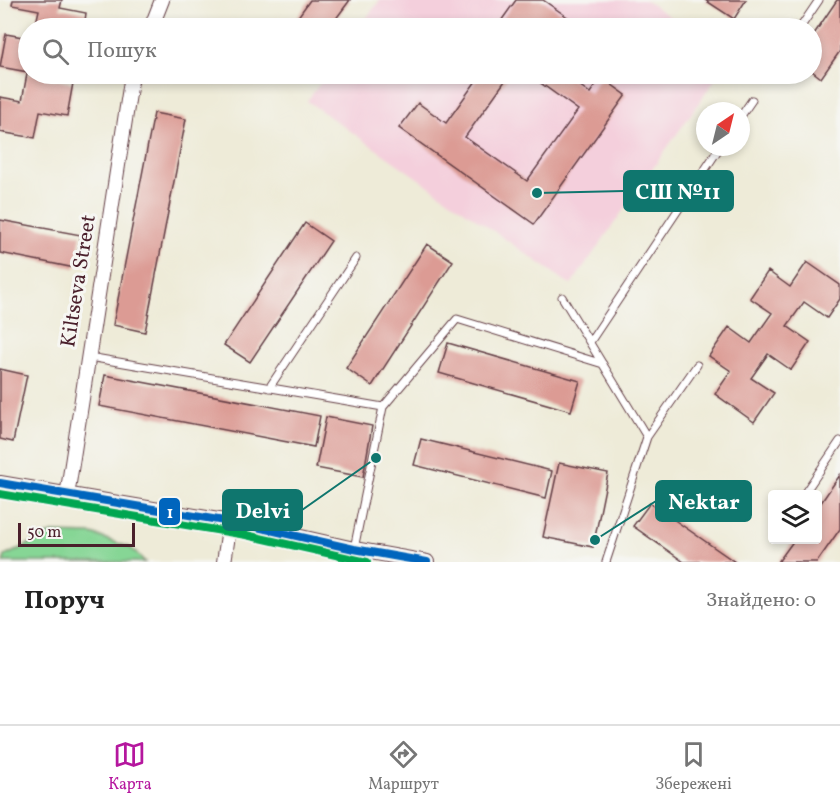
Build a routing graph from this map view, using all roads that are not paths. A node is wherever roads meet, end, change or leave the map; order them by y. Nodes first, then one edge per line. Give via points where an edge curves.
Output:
1 (162, 0) edge
2 (819, 0) edge
3 (155, 18) edge
4 (807, 18) edge
5 (131, 84) edge
6 (752, 100) dead end
7 (750, 103) edge
8 (714, 156) edge
9 (356, 258) dead end
10 (562, 297) dead end
11 (590, 342) junction
12 (89, 357) junction
13 (603, 364) junction
14 (698, 365) dead end
15 (269, 388) junction
16 (383, 407) junction
17 (647, 437) junction
18 (840, 441) edge
19 (0, 483) edge
20 (807, 490) edge
21 (67, 496) junction
22 (230, 522) junction
23 (354, 549) junction
24 (224, 562) edge
25 (427, 562) edge
26 (606, 562) edge

1 - 3 street
2 - 4 lane
5 - 12 street, Kiltseva Street
6 - 7 lane
8 - 11 lane
9 - 15 lane
10 - 11 lane
11 - 13 lane
12 - 15 lane
12 - 21 street, Kiltseva Street
13 - 16 lane via 457,319
13 - 17 lane
14 - 17 lane
15 - 16 lane
16 - 23 lane
17 - 26 lane
18 - 20 lane
19 - 21 street
21 - 22 street
22 - 23 street
22 - 24 street
23 - 25 street

